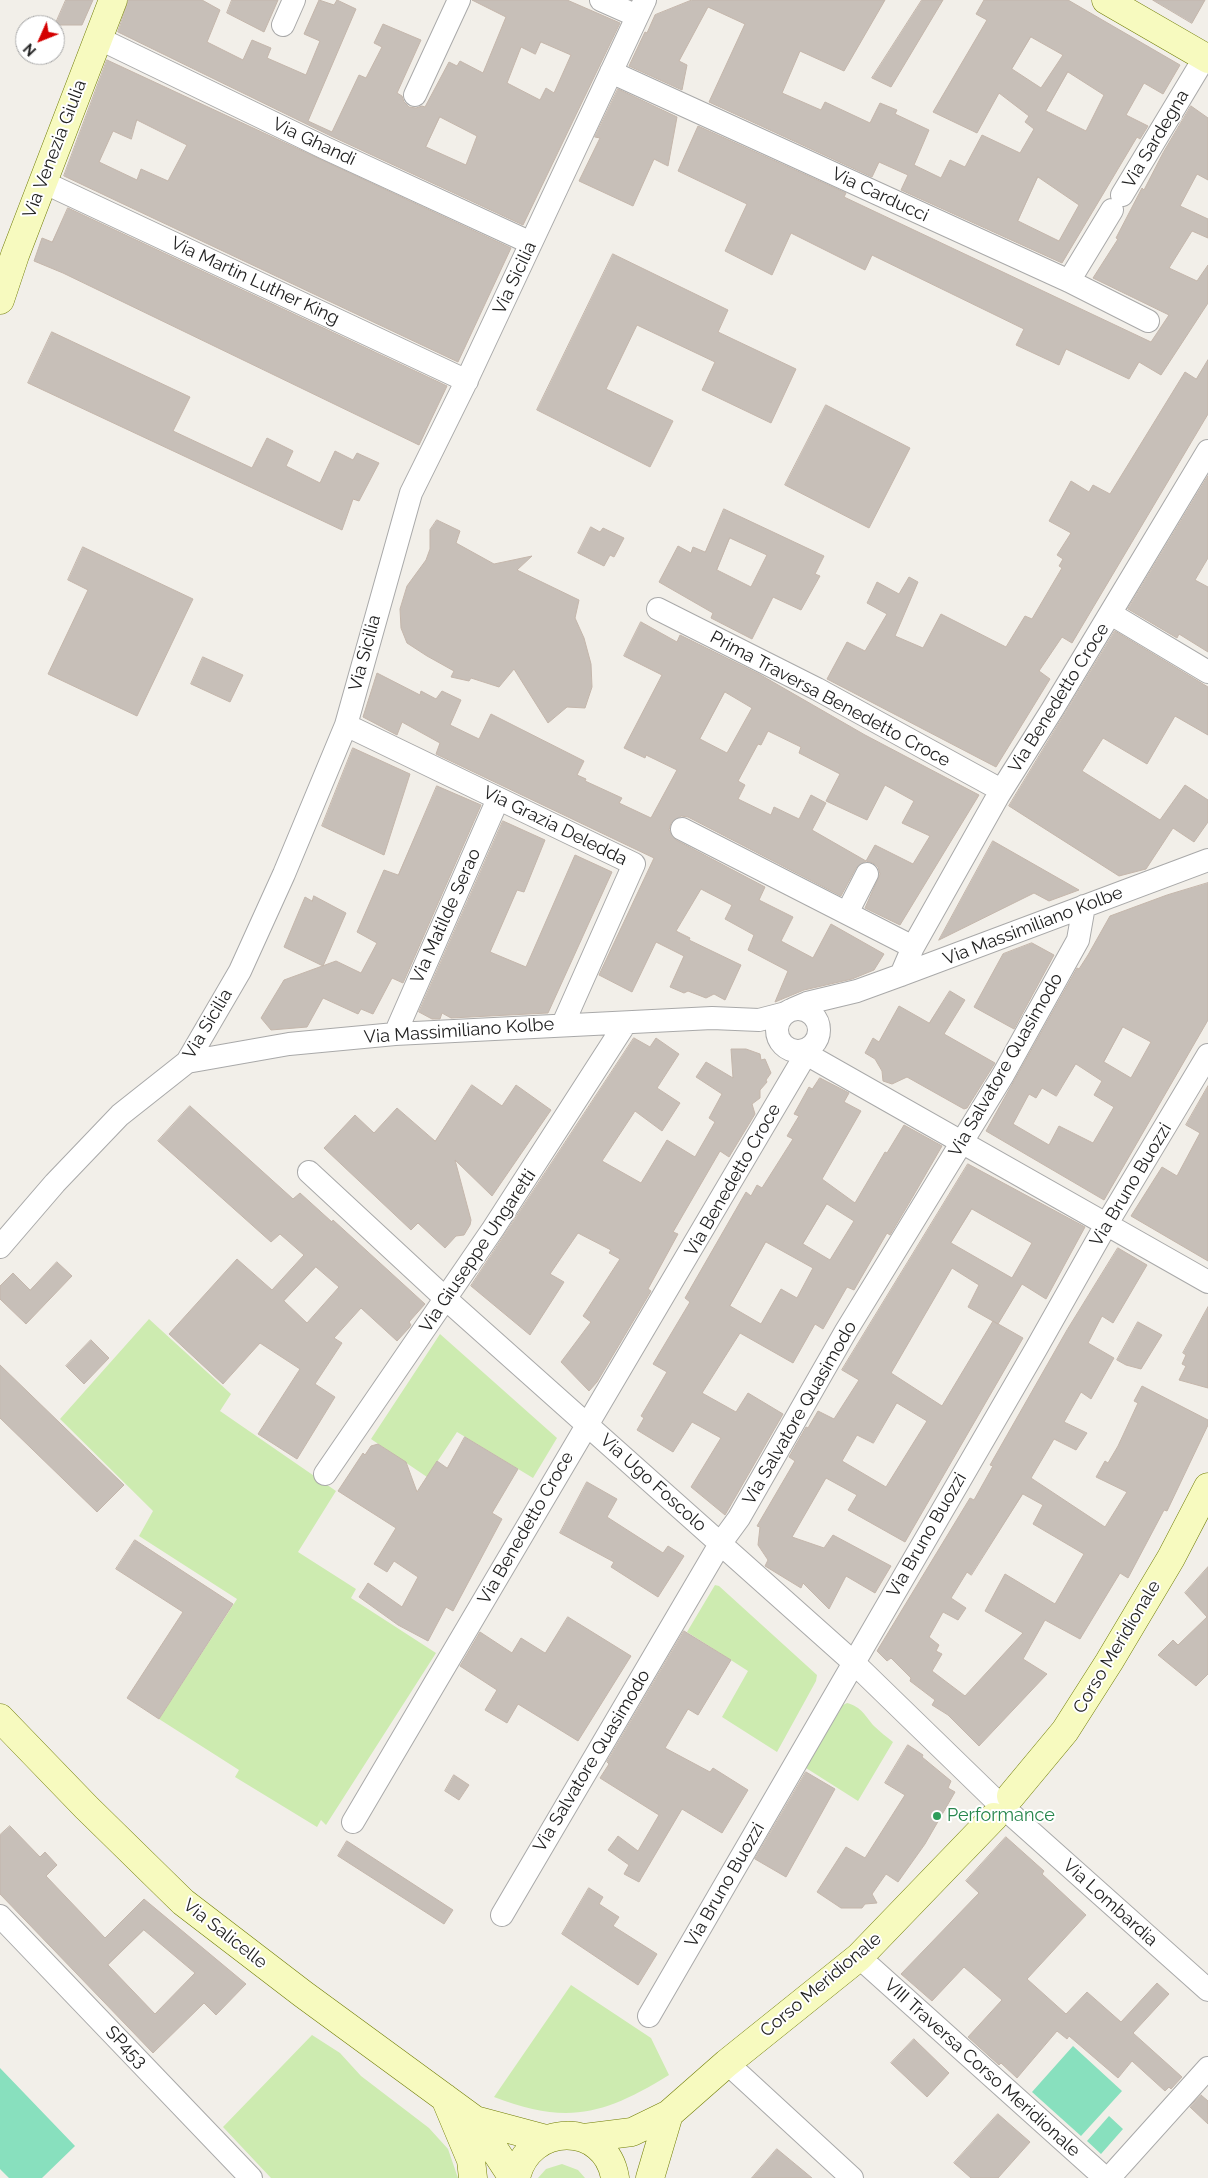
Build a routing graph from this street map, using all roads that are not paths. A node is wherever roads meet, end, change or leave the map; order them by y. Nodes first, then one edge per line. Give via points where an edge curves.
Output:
1 (113, 0) edge
2 (294, 0) edge
3 (459, 0) edge
4 (600, 0) edge
5 (1106, 0) edge
6 (641, 8) edge
7 (283, 25) dead end
8 (98, 38) junction
9 (1206, 58) edge
10 (611, 72) junction
11 (415, 95) dead end
12 (43, 182) junction
13 (531, 243) junction
14 (1070, 282) junction
15 (0, 300) edge
16 (1148, 321) dead end
17 (467, 381) junction
18 (1208, 450) edge
19 (658, 609) dead end
20 (1111, 614) junction
21 (1208, 672) edge
22 (346, 725) junction
23 (1002, 790) junction
24 (498, 799) junction
25 (682, 828) dead end
26 (1208, 860) edge
27 (867, 874) dead end
28 (1084, 906) junction
29 (847, 913) junction
30 (913, 947) junction
31 (901, 975) junction
32 (858, 991) junction
33 (790, 1011) junction
34 (733, 1020) junction
35 (563, 1024) junction
36 (625, 1024) junction
37 (394, 1034) junction
38 (820, 1034) junction
39 (798, 1051) junction
40 (1208, 1055) edge
41 (187, 1062) junction
42 (961, 1142) junction
43 (310, 1172) dead end
44 (1106, 1225) junction
45 (0, 1247) edge
46 (1208, 1282) edge
47 (446, 1299) junction
48 (587, 1423) junction
49 (325, 1474) dead end
50 (1208, 1486) edge
51 (720, 1544) junction
52 (853, 1662) junction
53 (0, 1718) edge
54 (1003, 1807) junction
55 (353, 1822) dead end
56 (502, 1915) dead end
57 (0, 1916) edge
58 (859, 1958) junction
59 (1208, 1990) edge
60 (649, 2016) dead end
61 (727, 2063) junction
62 (1208, 2068) edge
63 (445, 2098) junction
64 (669, 2114) junction
65 (475, 2120) junction
66 (584, 2138) junction
67 (546, 2139) junction
68 (251, 2178) edge
69 (473, 2178) edge
70 (515, 2178) edge
71 (615, 2178) edge
72 (650, 2178) edge
73 (852, 2178) edge
74 (1105, 2178) edge
75 (1109, 2178) edge

1 - 8 street, Via Venezia Giulia
2 - 7 street
3 - 11 street
4 - 6 street
5 - 9 street
6 - 10 street, Via Sicilia
8 - 12 street, Via Venezia Giulia
8 - 13 street, Via Ghandi
9 - 14 street, Via Sardegna
10 - 13 street, Via Sicilia
10 - 14 street, Via Carducci
12 - 15 street, Via Venezia Giulia
12 - 17 street, Via Martin Luther King
13 - 17 street, Via Sicilia
14 - 16 street, Via Carducci
17 - 22 street, Via Sicilia via 412,493
18 - 20 street, Via Benedetto Croce
19 - 23 street, Prima Traversa Benedetto Croce
20 - 21 street
20 - 23 street, Via Benedetto Croce
22 - 24 street, Via Grazia Deledda
22 - 41 street, Via Sicilia via 240,971
23 - 30 street, Via Benedetto Croce
24 - 35 street, Via Grazia Deledda via 634,864
24 - 37 street, Via Matilde Serao
25 - 29 street
26 - 28 street, Via Massimiliano Kolbe
27 - 29 street
28 - 31 street, Via Massimiliano Kolbe
28 - 42 street, Via Salvatore Quasimodo via 1078,940 1003,1075
29 - 30 street
30 - 31 street, Via Benedetto Croce
31 - 32 street, Via Massimiliano Kolbe
32 - 33 street, Via Massimiliano Kolbe via 807,1003
32 - 38 street, Via Massimiliano Kolbe via 840,1002 827,1016
33 - 34 street, Via Massimiliano Kolbe via 759,1020
33 - 38 street via 800,1009 813,1014
33 - 39 street via 778,1024 777,1031 779,1038
34 - 36 street, Via Massimiliano Kolbe via 712,1018
34 - 39 street, Via Massimiliano Kolbe
35 - 36 street, Via Massimiliano Kolbe
35 - 37 street, Via Massimiliano Kolbe
36 - 47 street, Via Giuseppe Ungaretti
37 - 41 street, Via Massimiliano Kolbe via 290,1044
38 - 39 street, Via Massimiliano Kolbe via 813,1046
39 - 42 street
39 - 48 street, Via Benedetto Croce via 791,1080
40 - 44 street, Via Bruno Buozzi
41 - 45 street, Via Sicilia via 120,1115 54,1183
42 - 44 street
42 - 51 street, Via Salvatore Quasimodo via 846,1332 740,1518
43 - 47 street, Via Ugo Foscolo
44 - 46 street
44 - 52 street, Via Bruno Buozzi
47 - 48 street, Via Ugo Foscolo
47 - 49 street, Via Giuseppe Ungaretti
48 - 51 street, Via Ugo Foscolo
48 - 55 street, Via Benedetto Croce via 517,1548
50 - 54 street, Corso Meridionale via 1171,1558 1104,1670 1065,1731
51 - 52 street, Via Ugo Foscolo
51 - 56 street, Via Salvatore Quasimodo
52 - 54 street, Via Ugo Foscolo
52 - 60 street, Via Bruno Buozzi
53 - 63 street, Via Salicelle via 183,1902
54 - 58 street, Corso Meridionale
54 - 59 street, Via Lombardia
57 - 68 street, SP453
58 - 61 street, Corso Meridionale
58 - 74 street, VIII Traversa Corso Meridionale
61 - 64 street, Corso Meridionale
61 - 73 street
62 - 75 street
63 - 65 street, Via Salicelle
63 - 69 street via 471,2160
64 - 66 street, Corso Meridionale via 632,2132
64 - 72 street
65 - 67 street
65 - 70 street
66 - 67 street via 565,2135
66 - 71 street via 609,2160
67 - 70 street via 525,2156

